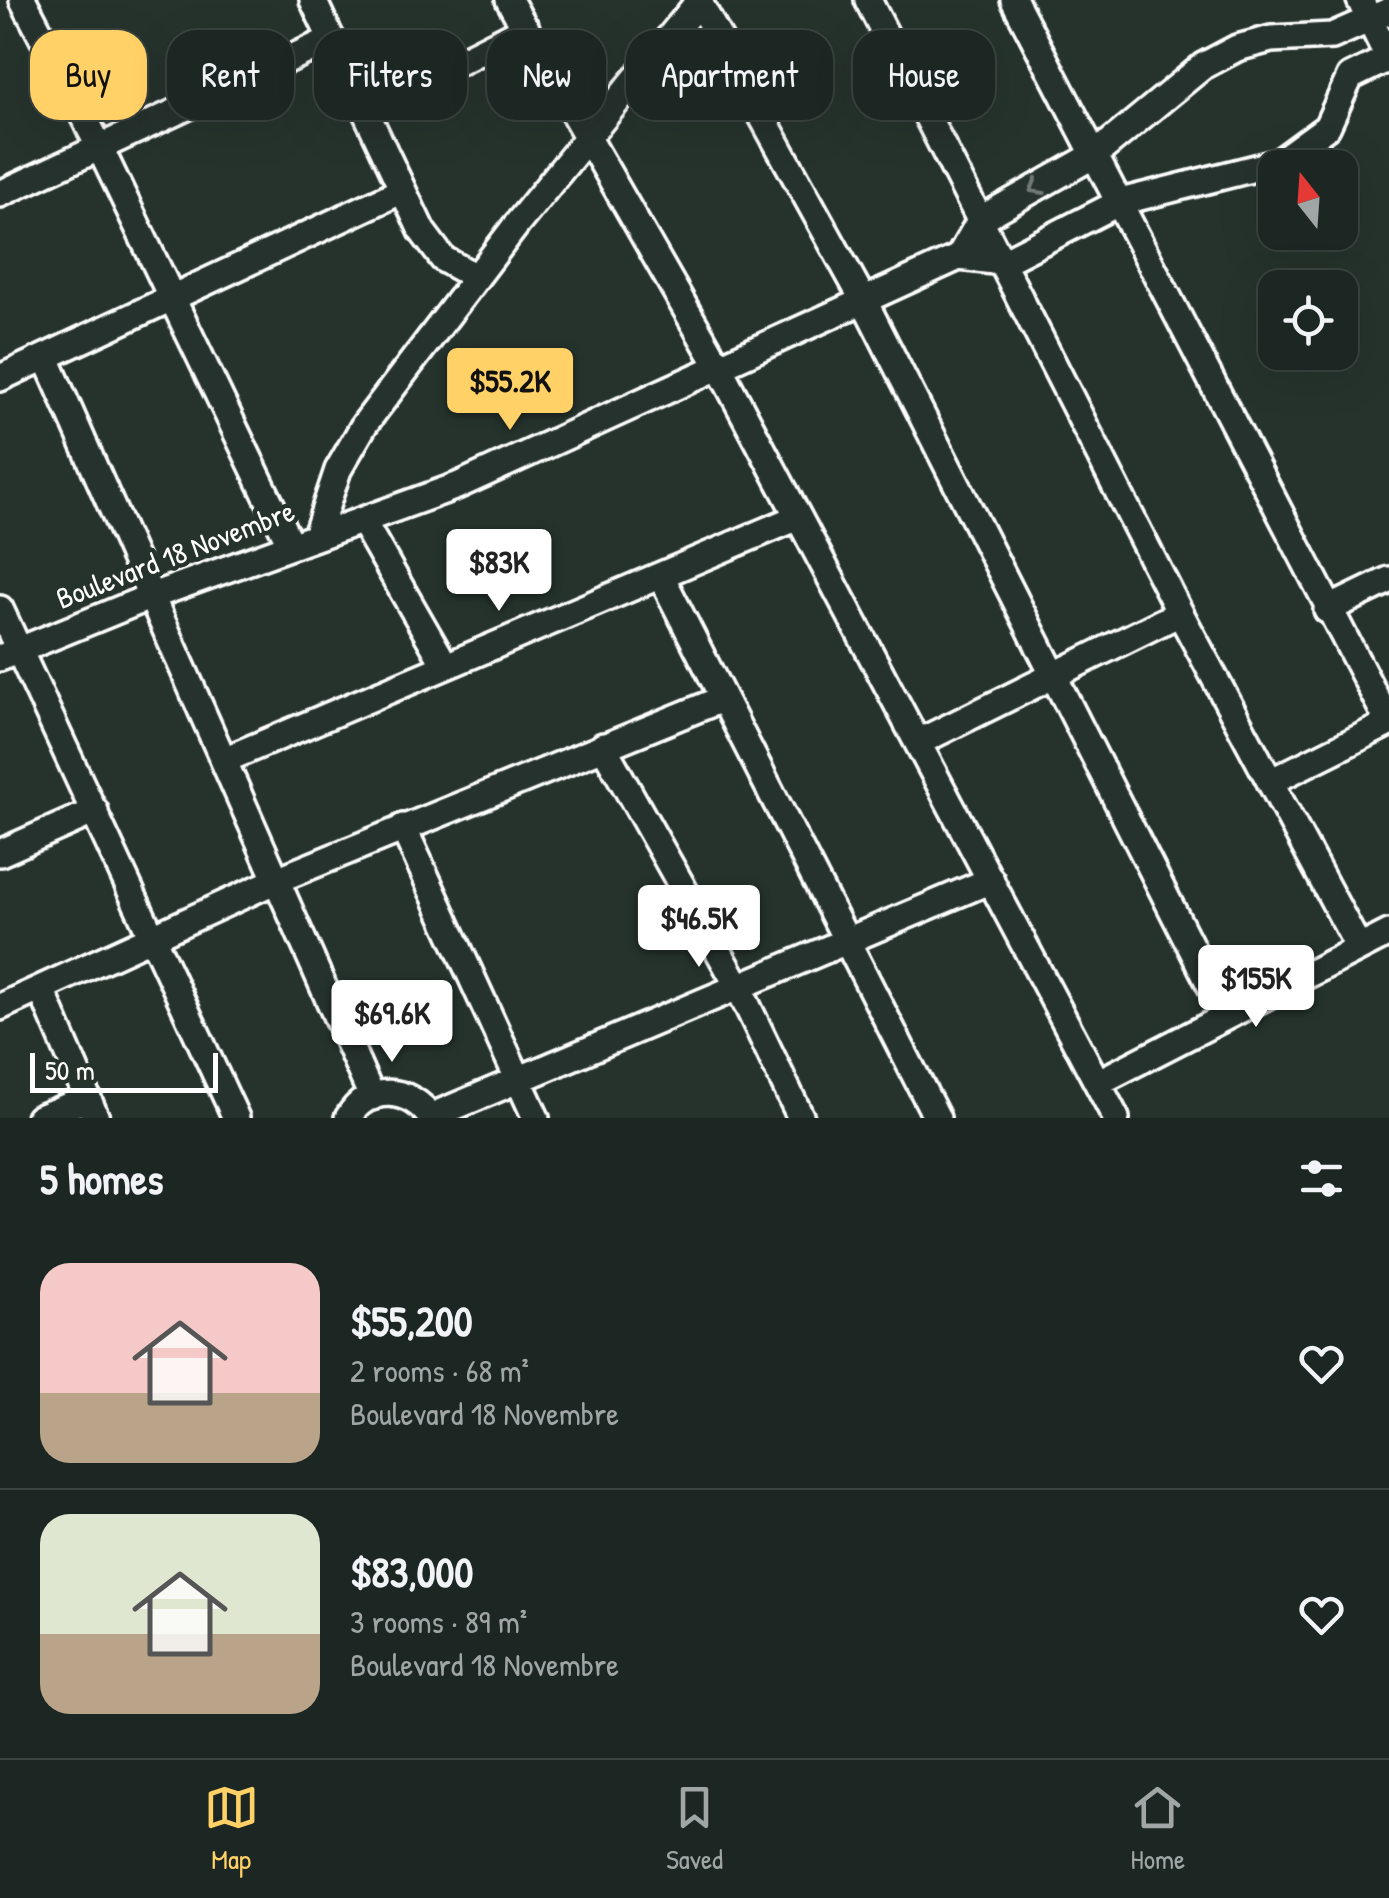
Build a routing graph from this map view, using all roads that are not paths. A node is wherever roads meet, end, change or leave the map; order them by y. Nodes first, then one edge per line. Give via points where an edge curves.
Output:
1 (23, 0) edge
2 (313, 0) edge
3 (509, 0) edge
4 (868, 0) edge
5 (1014, 0) edge
6 (691, 4) edge
7 (1373, 10) edge
8 (526, 28) junction
9 (328, 30) edge
10 (1332, 36) junction
11 (314, 47) edge
12 (467, 58) edge
13 (1389, 59) edge
14 (1350, 77) junction
15 (370, 120) edge
16 (587, 139) junction
17 (100, 146) junction
18 (1096, 154) junction
19 (401, 192) junction
20 (0, 194) edge
21 (1120, 202) junction
22 (981, 219) junction
23 (959, 257) junction
24 (1003, 262) junction
25 (476, 277) junction
26 (170, 299) junction
27 (865, 303) junction
28 (46, 358) junction
29 (719, 367) junction
30 (0, 378) edge
31 (796, 518) junction
32 (363, 522) junction
33 (316, 536) junction
34 (290, 544) junction
35 (662, 578) junction
36 (1389, 580) edge
37 (152, 596) junction
38 (0, 608) edge
39 (1327, 610) junction
40 (1180, 614) junction
41 (10, 654) edge
42 (445, 665) junction
43 (1052, 676) junction
44 (722, 698) junction
45 (1389, 723) edge
46 (919, 742) junction
47 (603, 746) junction
48 (224, 760) junction
49 (1270, 782) junction
50 (95, 811) junction
51 (403, 827) junction
52 (0, 853) edge
53 (278, 879) junction
54 (991, 880) junction
55 (1389, 933) edge
56 (155, 938) junction
57 (846, 939) junction
58 (1359, 948) junction
59 (737, 984) junction
60 (42, 990) junction
61 (0, 1007) edge
62 (1226, 1014) junction
63 (517, 1077) junction
64 (1099, 1082) junction
65 (372, 1097) junction
66 (92, 1108) edge
67 (431, 1117) edge
68 (39, 1118) edge
69 (236, 1118) edge
70 (348, 1118) edge
71 (536, 1118) edge
72 (801, 1118) edge
73 (937, 1118) edge
74 (1116, 1118) edge

1 - 17 street
2 - 9 street
3 - 8 street
4 - 22 street
5 - 18 street
6 - 16 street, Boulevard 18 Novembre
6 - 27 street
7 - 10 street
7 - 13 street
8 - 12 street
8 - 16 street
10 - 14 street
10 - 18 street via 1237,48 1176,85
11 - 17 street
13 - 14 street
14 - 21 street via 1327,126 1279,162
15 - 19 street
16 - 25 street, Boulevard 18 Novembre
16 - 29 street
17 - 20 street
17 - 26 street
18 - 21 street
18 -> 22 street
19 - 25 street via 443,259
19 - 26 street
21 - 24 street
21 - 39 street
22 - 23 street
22 - 24 street
23 - 24 street
23 - 27 street
24 - 40 street
25 - 33 street, Boulevard 18 Novembre via 356,436
26 - 28 street
26 - 34 street
27 - 29 street
27 - 43 street
28 - 30 street
28 - 37 street
29 - 31 street
29 - 32 street via 564,441
31 - 35 street
31 - 46 street
32 - 33 street
32 - 42 street
33 - 34 street, Boulevard 18 Novembre
34 - 37 street, Boulevard 18 Novembre
35 - 42 street
35 - 44 street
36 - 39 street
37 - 41 street, Boulevard 18 Novembre
37 - 48 street
38 - 41 street
39 - 45 street
40 - 43 street
40 - 49 street
41 - 50 street
42 - 48 street
43 - 46 street
43 - 62 street
44 - 47 street
44 - 57 street
45 - 49 street
46 - 54 street
47 - 51 street
47 - 59 street
48 - 53 street
49 - 58 street
50 - 52 street
50 - 56 street
51 - 53 street
51 - 63 street
53 - 56 street
53 - 65 street
54 - 57 street
54 - 64 street
55 - 58 street
56 - 60 street
56 - 69 street
57 - 59 street
57 - 73 street
58 - 62 street
59 - 63 street
59 - 72 street
60 - 61 street
60 - 66 street
62 - 64 street
63 - 67 street
63 - 71 street
64 - 74 street
65 - 67 street via 400,1093
65 - 70 street
66 - 68 street

